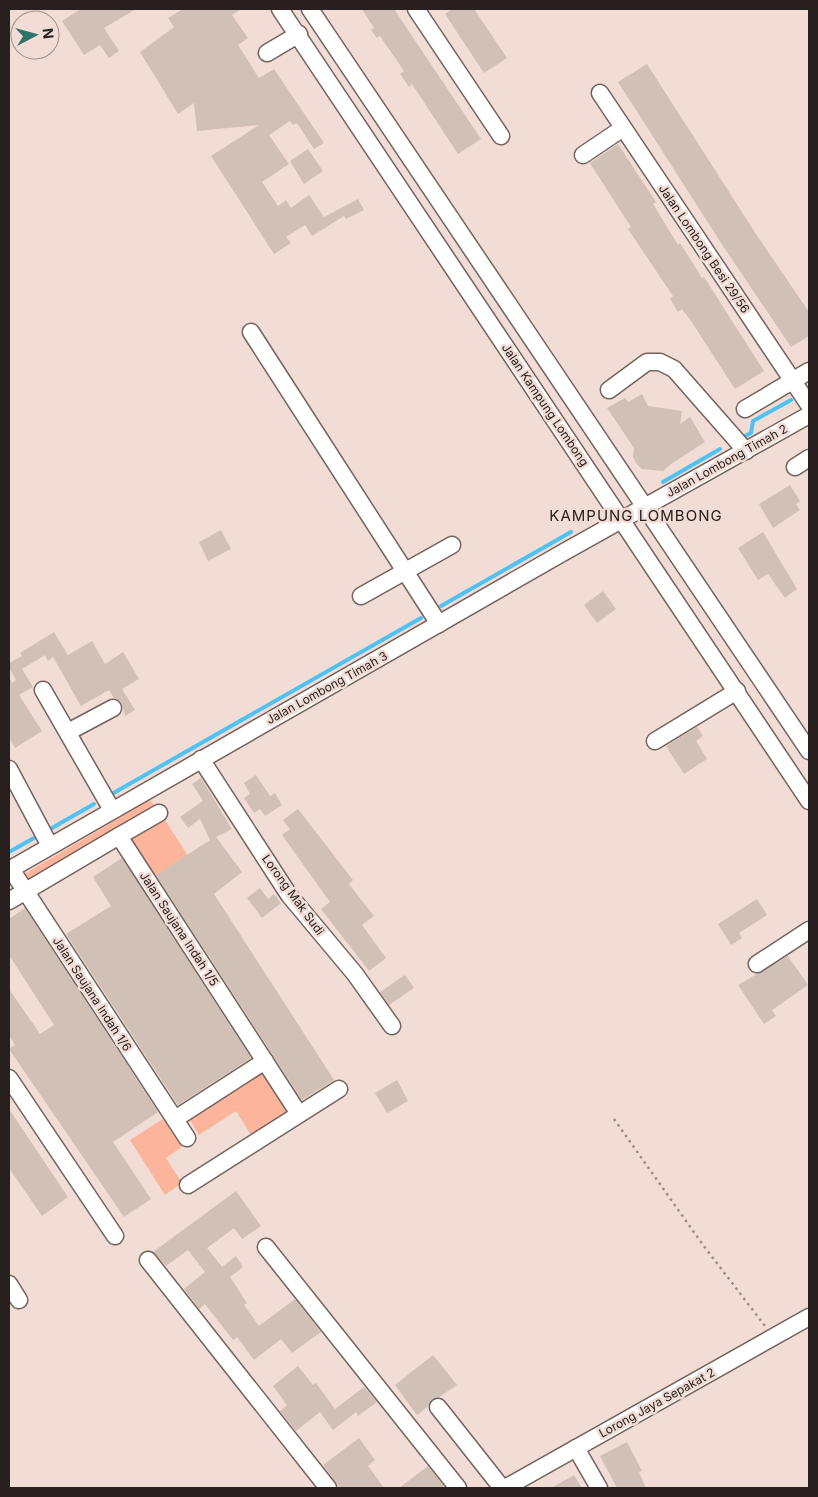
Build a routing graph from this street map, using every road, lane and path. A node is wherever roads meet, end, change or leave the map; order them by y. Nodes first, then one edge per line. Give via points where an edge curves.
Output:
1 (280, 9) edge
2 (310, 9) edge
3 (416, 9) edge
4 (299, 34) junction
5 (266, 53) dead end
6 (600, 93) dead end
7 (623, 128) junction
8 (501, 136) dead end
9 (583, 155) dead end
10 (251, 332) dead end
11 (809, 372) edge
12 (792, 380) junction
13 (609, 390) dead end
14 (809, 405) edge
15 (745, 409) dead end
16 (809, 415) edge
17 (746, 451) junction
18 (809, 458) edge
19 (795, 467) dead end
20 (646, 507) junction
21 (621, 520) junction
22 (452, 545) dead end
23 (405, 571) junction
24 (361, 596) dead end
25 (439, 624) junction
26 (42, 690) dead end
27 (737, 691) junction
28 (113, 708) dead end
29 (68, 732) junction
30 (655, 741) dead end
31 (809, 751) edge
32 (201, 759) junction
33 (9, 769) edge
34 (809, 801) edge
35 (112, 810) junction
36 (159, 813) dead end
37 (119, 836) junction
38 (50, 846) junction
39 (10, 869) edge
40 (25, 892) junction
41 (9, 901) edge
42 (809, 930) edge
43 (757, 964) dead end
44 (392, 1026) dead end
45 (265, 1061) junction
46 (9, 1078) edge
47 (340, 1089) dead end
48 (299, 1114) junction
49 (614, 1118) dead end
50 (175, 1119) junction
51 (187, 1138) dead end
52 (188, 1185) dead end
53 (115, 1236) dead end
54 (266, 1247) dead end
55 (148, 1260) dead end
56 (9, 1284) edge
57 (20, 1300) dead end
58 (809, 1317) edge
59 (773, 1337) junction
60 (438, 1407) dead end
61 (576, 1448) junction
62 (328, 1488) edge
63 (458, 1488) edge
64 (503, 1488) edge
65 (598, 1488) edge

1 - 4 street, Jalan Kampung Lombong
2 - 20 street
3 - 8 street
4 - 5 street
4 - 21 street, Jalan Kampung Lombong
6 - 7 street, Jalan Lombong Besi 29/56
7 - 9 street
7 - 12 street, Jalan Lombong Besi 29/56
10 - 23 street
11 - 12 street
12 - 14 street, Jalan Lombong Besi 29/56
12 - 15 street
13 - 17 street via 647,362 660,362 674,369
16 - 17 street, Jalan Lombong Timah 2
17 - 20 street, Jalan Lombong Timah 2
18 - 19 street
20 - 21 street, Jalan Lombong Timah 3
20 - 31 street
21 - 25 street, Jalan Lombong Timah 3
21 - 27 street, Jalan Kampung Lombong
22 - 23 street
23 - 24 street
23 - 25 street
25 - 32 street, Jalan Lombong Timah 3
26 - 29 street
27 - 30 street
27 - 34 street, Jalan Kampung Lombong
28 - 29 street
29 - 35 street
32 - 35 street, Jalan Lombong Timah 3
32 - 44 street, Lorong Mak Sudi via 289,895 355,974
33 - 38 street
35 - 38 street, Jalan Lombong Timah 3
36 - 37 street
37 - 40 street
37 - 45 street, Jalan Saujana Indah 1/5
38 - 39 street, Jalan Lombong Timah 3
39 - 40 street, Jalan Saujana Indah 1/6
40 - 41 street
40 - 50 street, Jalan Saujana Indah 1/6
42 - 43 street
45 - 48 street, Jalan Saujana Indah 1/5
45 - 50 street
46 - 53 street
47 - 48 street
48 - 52 street
49 - 59 path via 703,1246
50 - 51 street, Jalan Saujana Indah 1/6
54 - 63 street
55 - 62 street
56 - 57 street
58 - 59 street, Lorong Jaya Sepakat 2
59 - 61 street, Lorong Jaya Sepakat 2
60 - 64 street
61 - 64 street, Lorong Jaya Sepakat 2
61 - 65 street

